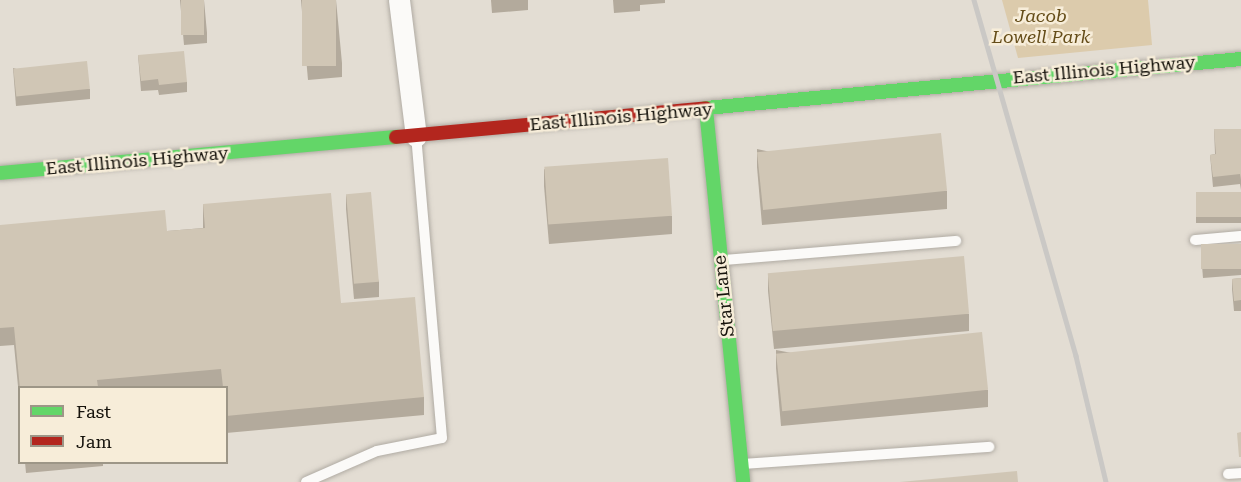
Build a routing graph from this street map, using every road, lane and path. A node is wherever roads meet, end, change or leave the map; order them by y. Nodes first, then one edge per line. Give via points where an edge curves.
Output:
1 (399, 0) edge
2 (1241, 59) edge
3 (706, 109) junction
4 (416, 136) junction
5 (0, 173) edge
6 (1241, 236) edge
7 (1195, 240) dead end
8 (956, 242) dead end
9 (720, 261) junction
10 (988, 447) dead end
11 (741, 464) junction
12 (1241, 473) edge
13 (1228, 474) dead end
14 (306, 482) edge
15 (743, 482) edge

1 - 4 street
2 - 3 street, East Illinois Highway
3 - 4 street, East Illinois Highway
3 - 9 street, Star Lane
4 - 5 street, East Illinois Highway
4 - 14 lane via 442,438 377,451
6 - 7 lane
8 - 9 lane
9 - 11 street, Star Lane
10 - 11 lane
11 - 15 street, Star Lane
12 - 13 lane

